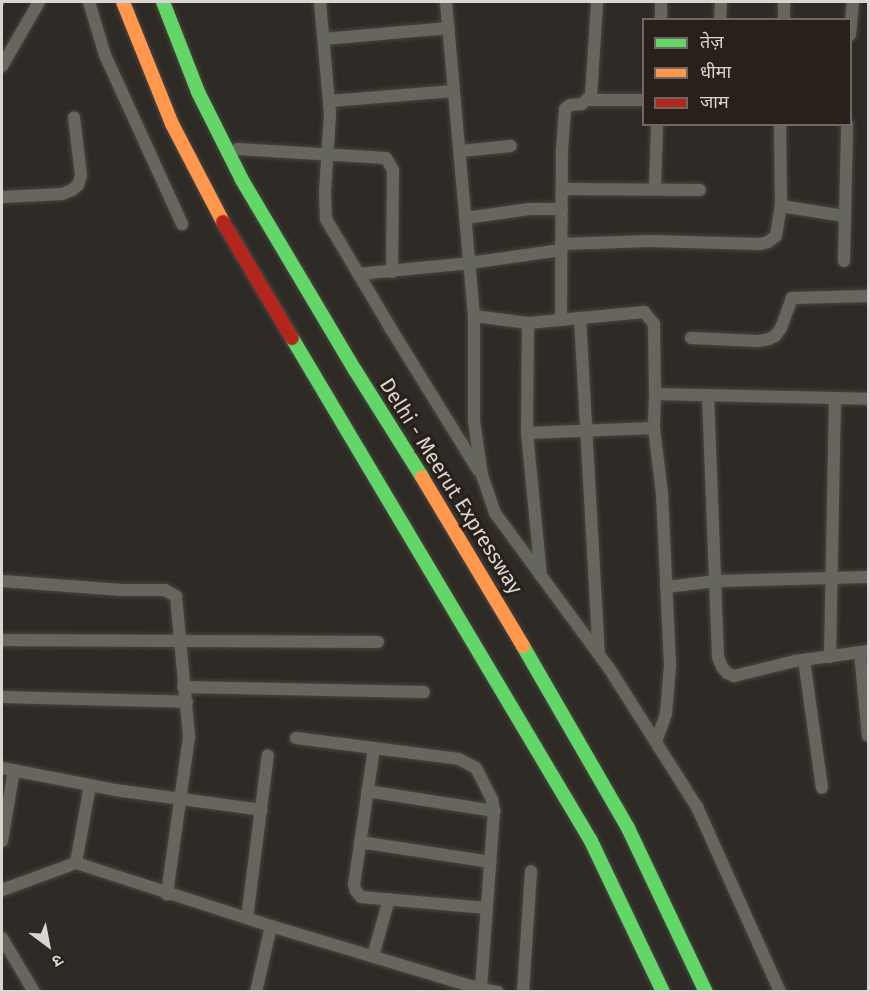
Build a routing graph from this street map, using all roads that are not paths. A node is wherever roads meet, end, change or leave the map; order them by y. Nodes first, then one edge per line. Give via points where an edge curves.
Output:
1 (39, 2) edge
2 (89, 2) edge
3 (123, 2) edge
4 (163, 2) edge
5 (320, 2) edge
6 (446, 2) edge
7 (597, 2) edge
8 (661, 2) edge
9 (721, 2) edge
10 (784, 2) edge
11 (853, 2) edge
12 (660, 18) edge
13 (720, 18) edge
14 (784, 18) edge
15 (852, 18) edge
16 (449, 28) junction
17 (324, 39) junction
18 (2, 66) edge
19 (454, 90) junction
20 (588, 100) junction
21 (642, 100) edge
22 (330, 101) junction
23 (74, 117) dead end
24 (657, 126) edge
25 (780, 126) edge
26 (847, 126) edge
27 (511, 146) dead end
28 (237, 148) dead end
29 (461, 151) junction
30 (327, 155) junction
31 (562, 189) junction
32 (655, 189) junction
33 (700, 190) dead end
34 (2, 197) edge
35 (781, 206) junction
36 (561, 209) junction
37 (844, 216) junction
38 (466, 218) junction
39 (182, 224) dead end
40 (561, 247) junction
41 (844, 261) dead end
42 (470, 263) junction
43 (392, 272) junction
44 (358, 274) junction
45 (868, 296) edge
46 (474, 316) junction
47 (580, 318) junction
48 (561, 320) junction
49 (528, 323) junction
50 (691, 338) dead end
51 (655, 394) junction
52 (708, 396) junction
53 (835, 398) junction
54 (868, 399) edge
55 (654, 428) junction
56 (588, 431) junction
57 (527, 433) junction
58 (482, 475) junction
59 (542, 577) junction
60 (868, 577) edge
61 (833, 578) junction
62 (717, 580) junction
63 (2, 581) edge
64 (666, 586) junction
65 (2, 640) edge
66 (179, 641) junction
67 (378, 642) dead end
68 (864, 652) edge
69 (599, 654) junction
70 (830, 657) junction
71 (804, 660) junction
72 (183, 687) junction
73 (424, 692) dead end
74 (2, 697) edge
75 (187, 702) junction
76 (868, 735) edge
77 (296, 738) dead end
78 (656, 741) junction
79 (374, 748) junction
80 (268, 755) dead end
81 (8, 769) edge
82 (90, 785) junction
83 (822, 788) dead end
84 (367, 791) junction
85 (182, 800) junction
86 (262, 810) junction
87 (494, 811) junction
88 (2, 841) edge
89 (360, 842) junction
90 (490, 862) junction
91 (76, 863) junction
92 (531, 871) dead end
93 (2, 890) edge
94 (167, 894) junction
95 (389, 899) junction
96 (487, 908) junction
97 (247, 918) junction
98 (272, 926) junction
99 (2, 938) edge
100 (373, 956) junction
101 (481, 989) junction
102 (34, 992) edge
103 (256, 992) edge
104 (498, 992) edge
105 (523, 992) edge
106 (663, 992) edge
107 (706, 992) edge
108 (780, 992) edge

1 - 18 street
2 - 39 street via 105,56
3 - 106 highway via 172,124 215,208 591,841
4 - 107 highway, Delhi - Meerut Expressway via 198,92 242,180 446,514 628,828
5 - 17 street
6 - 16 street
7 - 20 street via 594,74
8 - 12 street
9 - 13 street
10 - 14 street
11 - 15 street
16 - 17 street
16 - 19 street
17 - 22 street
19 - 22 street
19 - 29 street
20 - 21 street
20 - 31 street via 565,109
22 - 30 street
23 - 34 street via 81,175 78,185 62,194
24 - 32 street
25 - 35 street
26 - 37 street
27 - 29 street
28 - 30 street
29 - 38 street
30 - 43 street via 378,156 391,164
30 - 44 street via 326,219
31 - 32 street
31 - 36 street
32 - 33 street
35 - 37 street
35 - 40 street via 776,236 760,244 650,241
36 - 38 street via 529,209
36 - 40 street
37 - 41 street
38 - 42 street
40 - 42 street
40 - 48 street
42 - 43 street
42 - 46 street
43 - 44 street
44 - 58 street
45 - 50 street via 792,298 781,328 769,339
46 - 49 street
46 - 58 street via 474,421
47 - 48 street
47 - 51 street via 644,312 654,324
47 - 56 street
48 - 49 street
49 - 57 street
51 - 52 street
51 - 55 street
52 - 53 street
52 - 62 street
53 - 54 street
53 - 61 street
55 - 56 street
55 - 64 street
56 - 57 street
56 - 69 street
57 - 59 street
58 - 59 street via 495,513
59 - 69 street
60 - 61 street
61 - 62 street
61 - 70 street
62 - 64 street
62 - 71 street via 718,657 727,673 734,676
63 - 66 street via 172,591 179,605
64 - 78 street via 669,682 666,714
65 - 66 street
66 - 67 street
66 - 72 street
68 - 70 street
68 - 76 street
69 - 78 street
70 - 71 street
71 - 83 street
72 - 73 street
72 - 75 street
74 - 75 street
75 - 85 street via 189,737
77 - 79 street
78 - 108 street via 697,807
79 - 84 street
79 - 87 street via 459,759 470,764 485,785
80 - 86 street
81 - 82 street
81 - 88 street
82 - 85 street
82 - 91 street
84 - 87 street
84 - 89 street
85 - 86 street
85 - 94 street
86 - 97 street
87 - 90 street
89 - 90 street
89 - 95 street via 356,891 361,897
90 - 96 street
91 - 93 street
91 - 94 street
92 - 105 street
94 - 97 street
95 - 96 street
95 - 100 street
96 - 101 street
97 - 98 street
98 - 100 street
98 - 103 street
99 - 102 street
100 - 101 street
101 - 104 street

